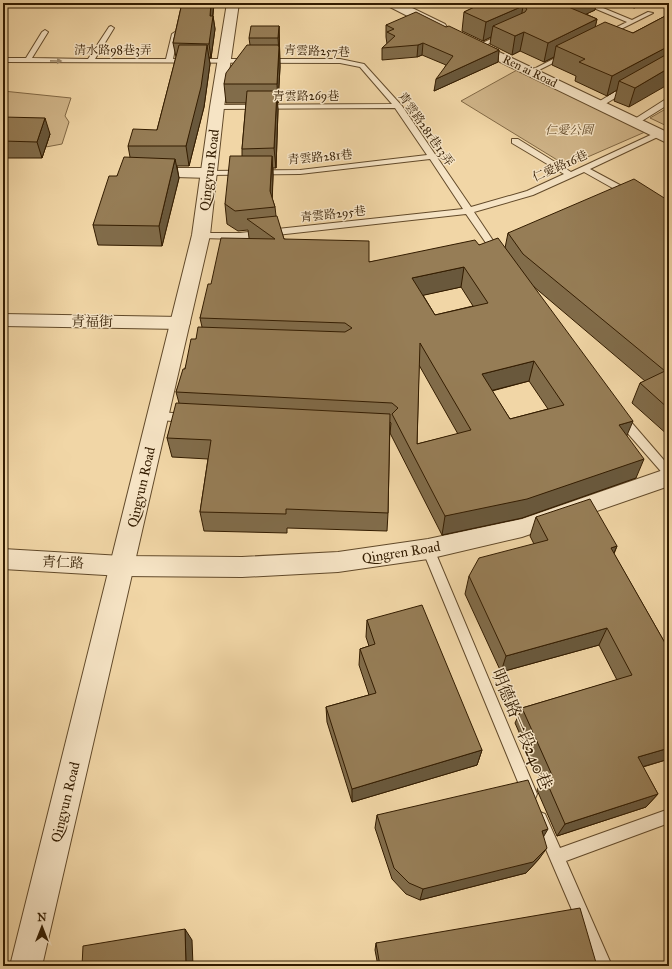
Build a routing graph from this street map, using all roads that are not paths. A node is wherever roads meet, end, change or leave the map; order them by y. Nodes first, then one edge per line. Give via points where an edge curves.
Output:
1 (233, 3) edge
2 (392, 3) edge
3 (585, 3) edge
4 (650, 13) dead end
5 (632, 22) junction
6 (111, 28) dead end
7 (512, 31) edge
8 (45, 32) dead end
9 (175, 34) edge
10 (598, 38) edge
11 (479, 46) junction
12 (572, 52) edge
13 (3, 60) edge
14 (28, 60) junction
15 (90, 61) junction
16 (169, 61) junction
17 (223, 62) junction
18 (362, 64) joint
19 (532, 72) junction
20 (637, 83) edge
21 (669, 101) edge
22 (599, 104) junction
23 (396, 106) junction
24 (217, 107) junction
25 (634, 122) junction
26 (664, 137) edge
27 (515, 141) dead end
28 (431, 157) junction
29 (585, 169) junction
30 (130, 172) edge
31 (210, 173) junction
32 (571, 175) junction
33 (637, 198) edge
34 (467, 211) junction
35 (201, 235) junction
36 (504, 262) edge
37 (3, 320) edge
38 (180, 335) junction
39 (613, 408) edge
40 (158, 416) junction
41 (197, 418) edge
42 (669, 473) edge
43 (669, 477) edge
44 (428, 549) junction
45 (3, 559) edge
46 (122, 566) junction
47 (669, 816) edge
48 (556, 857) junction
49 (26, 966) edge
50 (604, 966) edge

1 - 17 street, Qingyun Road
2 - 11 street, Ren ai Road
3 - 5 lane
4 - 5 lane
5 - 10 lane
6 - 15 lane
7 - 11 lane
8 - 14 lane
9 - 16 lane
11 - 19 street, Ren ai Road
12 - 19 lane
13 - 14 lane, 清水路98巷3弄
14 -> 15 lane, 清水路98巷3弄
15 - 16 lane, 清水路98巷3弄
16 - 17 lane, 清水路98巷3弄
17 - 18 lane, 青雲路257巷 via 340,61
17 - 24 street, Qingyun Road
18 - 23 lane, 青雲路281巷13弄
19 - 22 street, Ren ai Road
20 - 22 lane
21 - 25 lane
22 - 25 street, Ren ai Road
23 - 24 lane, 青雲路269巷
23 - 28 lane, 青雲路281巷13弄
24 - 31 street, Qingyun Road
25 - 26 street, Ren ai Road
26 - 29 lane, 仁愛路16巷
27 - 32 lane
28 - 31 lane, 青雲路281巷 via 300,172
28 - 34 lane, 青雲路281巷13弄
29 - 32 lane, 仁愛路16巷
29 - 33 lane
30 - 31 street
31 - 35 street, Qingyun Road
32 - 34 lane, 仁愛路16巷 via 530,193
34 - 35 lane, 青雲路295巷 via 240,236
34 - 36 lane, 青雲路281巷13弄
35 - 38 street, Qingyun Road
37 - 38 street, 青福街
38 - 40 street, Qingyun Road
39 - 42 lane
40 - 41 lane
40 - 46 street, Qingyun Road
43 - 44 street, Qingren Road via 522,528
44 - 46 street, Qingren Road via 338,562 242,567
44 - 48 lane, 明德路一段240巷
45 - 46 street, 青仁路
46 - 49 street, Qingyun Road
47 - 48 lane
48 - 50 lane, 明德路一段240巷

